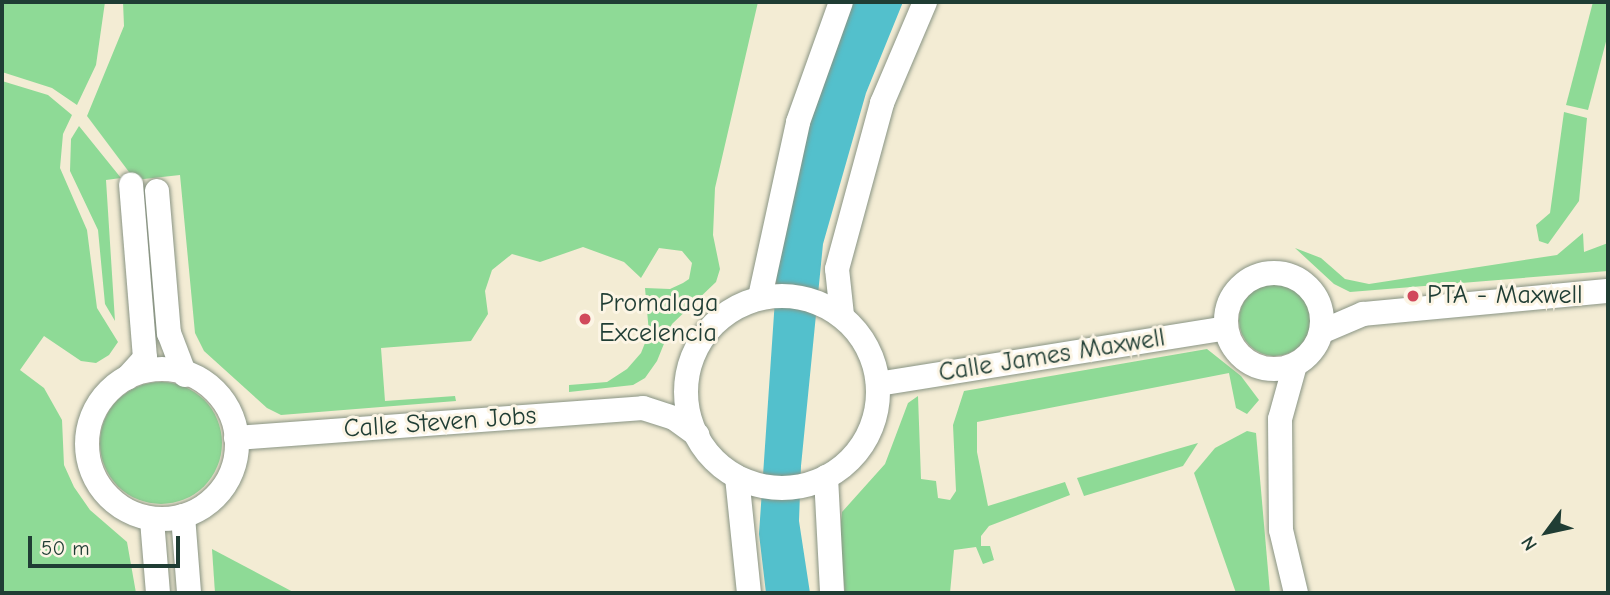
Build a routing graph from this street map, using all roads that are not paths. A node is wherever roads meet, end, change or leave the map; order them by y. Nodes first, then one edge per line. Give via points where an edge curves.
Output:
1 (841, 2) edge
2 (925, 2) edge
3 (131, 185) dead end
4 (157, 191) dead end
5 (1608, 291) edge
6 (760, 297) junction
7 (1317, 299) junction
8 (1363, 314) junction
9 (842, 315) junction
10 (1226, 328) junction
11 (1321, 332) junction
12 (1295, 365) junction
13 (688, 368) junction
14 (1262, 368) junction
15 (185, 375) junction
16 (127, 379) junction
17 (878, 384) junction
18 (643, 408) junction
19 (1280, 419) junction
20 (697, 435) junction
21 (236, 438) junction
22 (737, 477) junction
23 (826, 477) junction
24 (183, 516) junction
25 (152, 520) junction
26 (158, 593) edge
27 (189, 593) edge
28 (749, 593) edge
29 (832, 593) edge
30 (1296, 593) edge

1 - 6 street via 798,122
2 - 9 street via 882,103 837,268
3 - 16 street via 145,358
4 - 15 street via 169,332
5 - 8 street
6 - 9 street via 788,294
6 - 13 street via 712,324
7 - 8 street
7 - 10 street via 1288,275 1268,273 1250,279 1235,292 1227,309
7 - 11 street
8 - 11 street
9 - 17 street via 862,336
10 - 14 street via 1232,346 1245,360
10 - 17 street, Calle James Maxwell
11 - 12 street via 1316,345
12 - 14 street
12 - 19 street
13 - 18 street, Calle Steven Jobs via 675,388
13 - 20 street via 686,405
14 - 19 street
15 - 16 street via 165,368 143,369
15 - 21 street via 208,384 224,400
16 - 25 street via 106,391 87,426 85,455 108,499 125,511
17 - 23 street via 878,411 861,449
18 - 20 street, Calle Steven Jobs via 674,418
18 - 21 street, Calle Steven Jobs
19 - 30 street via 1281,530
20 - 22 street via 715,461
21 - 24 street via 236,460 223,489 203,508
22 - 23 street via 771,488 800,487
22 - 28 street
23 - 29 street
24 - 25 street
24 - 27 street
25 - 26 street

